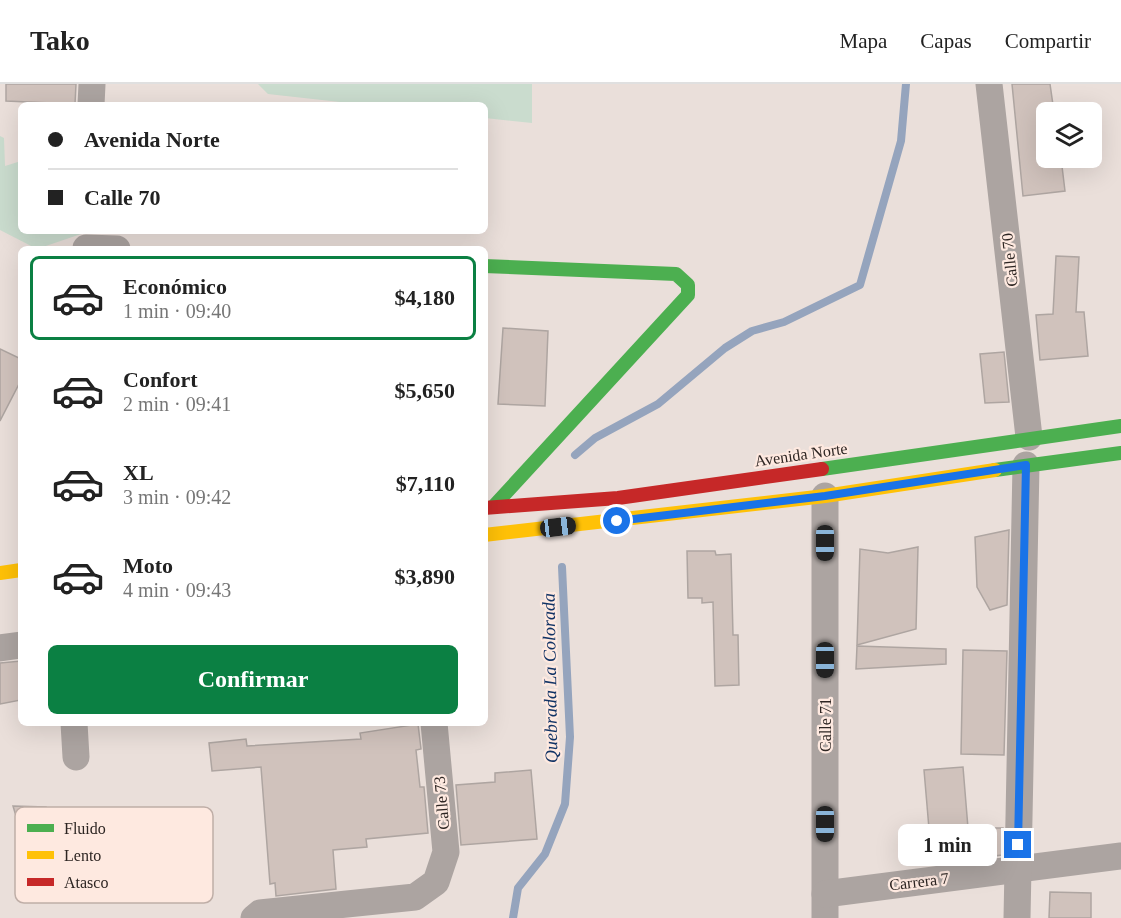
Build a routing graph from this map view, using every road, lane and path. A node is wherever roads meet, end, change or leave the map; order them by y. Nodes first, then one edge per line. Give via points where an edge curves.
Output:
1 (92, 84) edge
2 (989, 84) edge
3 (91, 102) edge
4 (86, 243) edge
5 (102, 246) edge
6 (488, 266) edge
7 (1121, 426) edge
8 (1029, 437) junction
9 (1121, 453) edge
10 (1026, 465) junction
11 (825, 496) junction
12 (489, 507) edge
13 (488, 535) edge
14 (18, 570) edge
15 (0, 573) edge
16 (18, 645) edge
17 (0, 648) edge
18 (74, 726) edge
19 (434, 726) edge
20 (76, 757) dead end
21 (1121, 856) edge
22 (1018, 869) junction
23 (825, 906) edge
24 (254, 918) edge
25 (1017, 918) edge

1 - 3 street
2 - 8 street, Calle 70
4 - 5 street
6 - 12 main road via 676,274 688,285 688,295
7 - 8 main road, Avenida Norte
8 - 12 main road, Avenida Norte via 618,498
9 - 10 main road
10 - 11 main road
10 - 22 street
11 - 13 main road
11 - 23 street, Calle 71
14 - 15 main road
16 - 17 street
18 - 20 street
19 - 24 street, Calle 73 via 446,852 436,882 415,897 260,913
21 - 22 street, Carrera 7
22 - 23 street, Carrera 7
22 - 25 street

